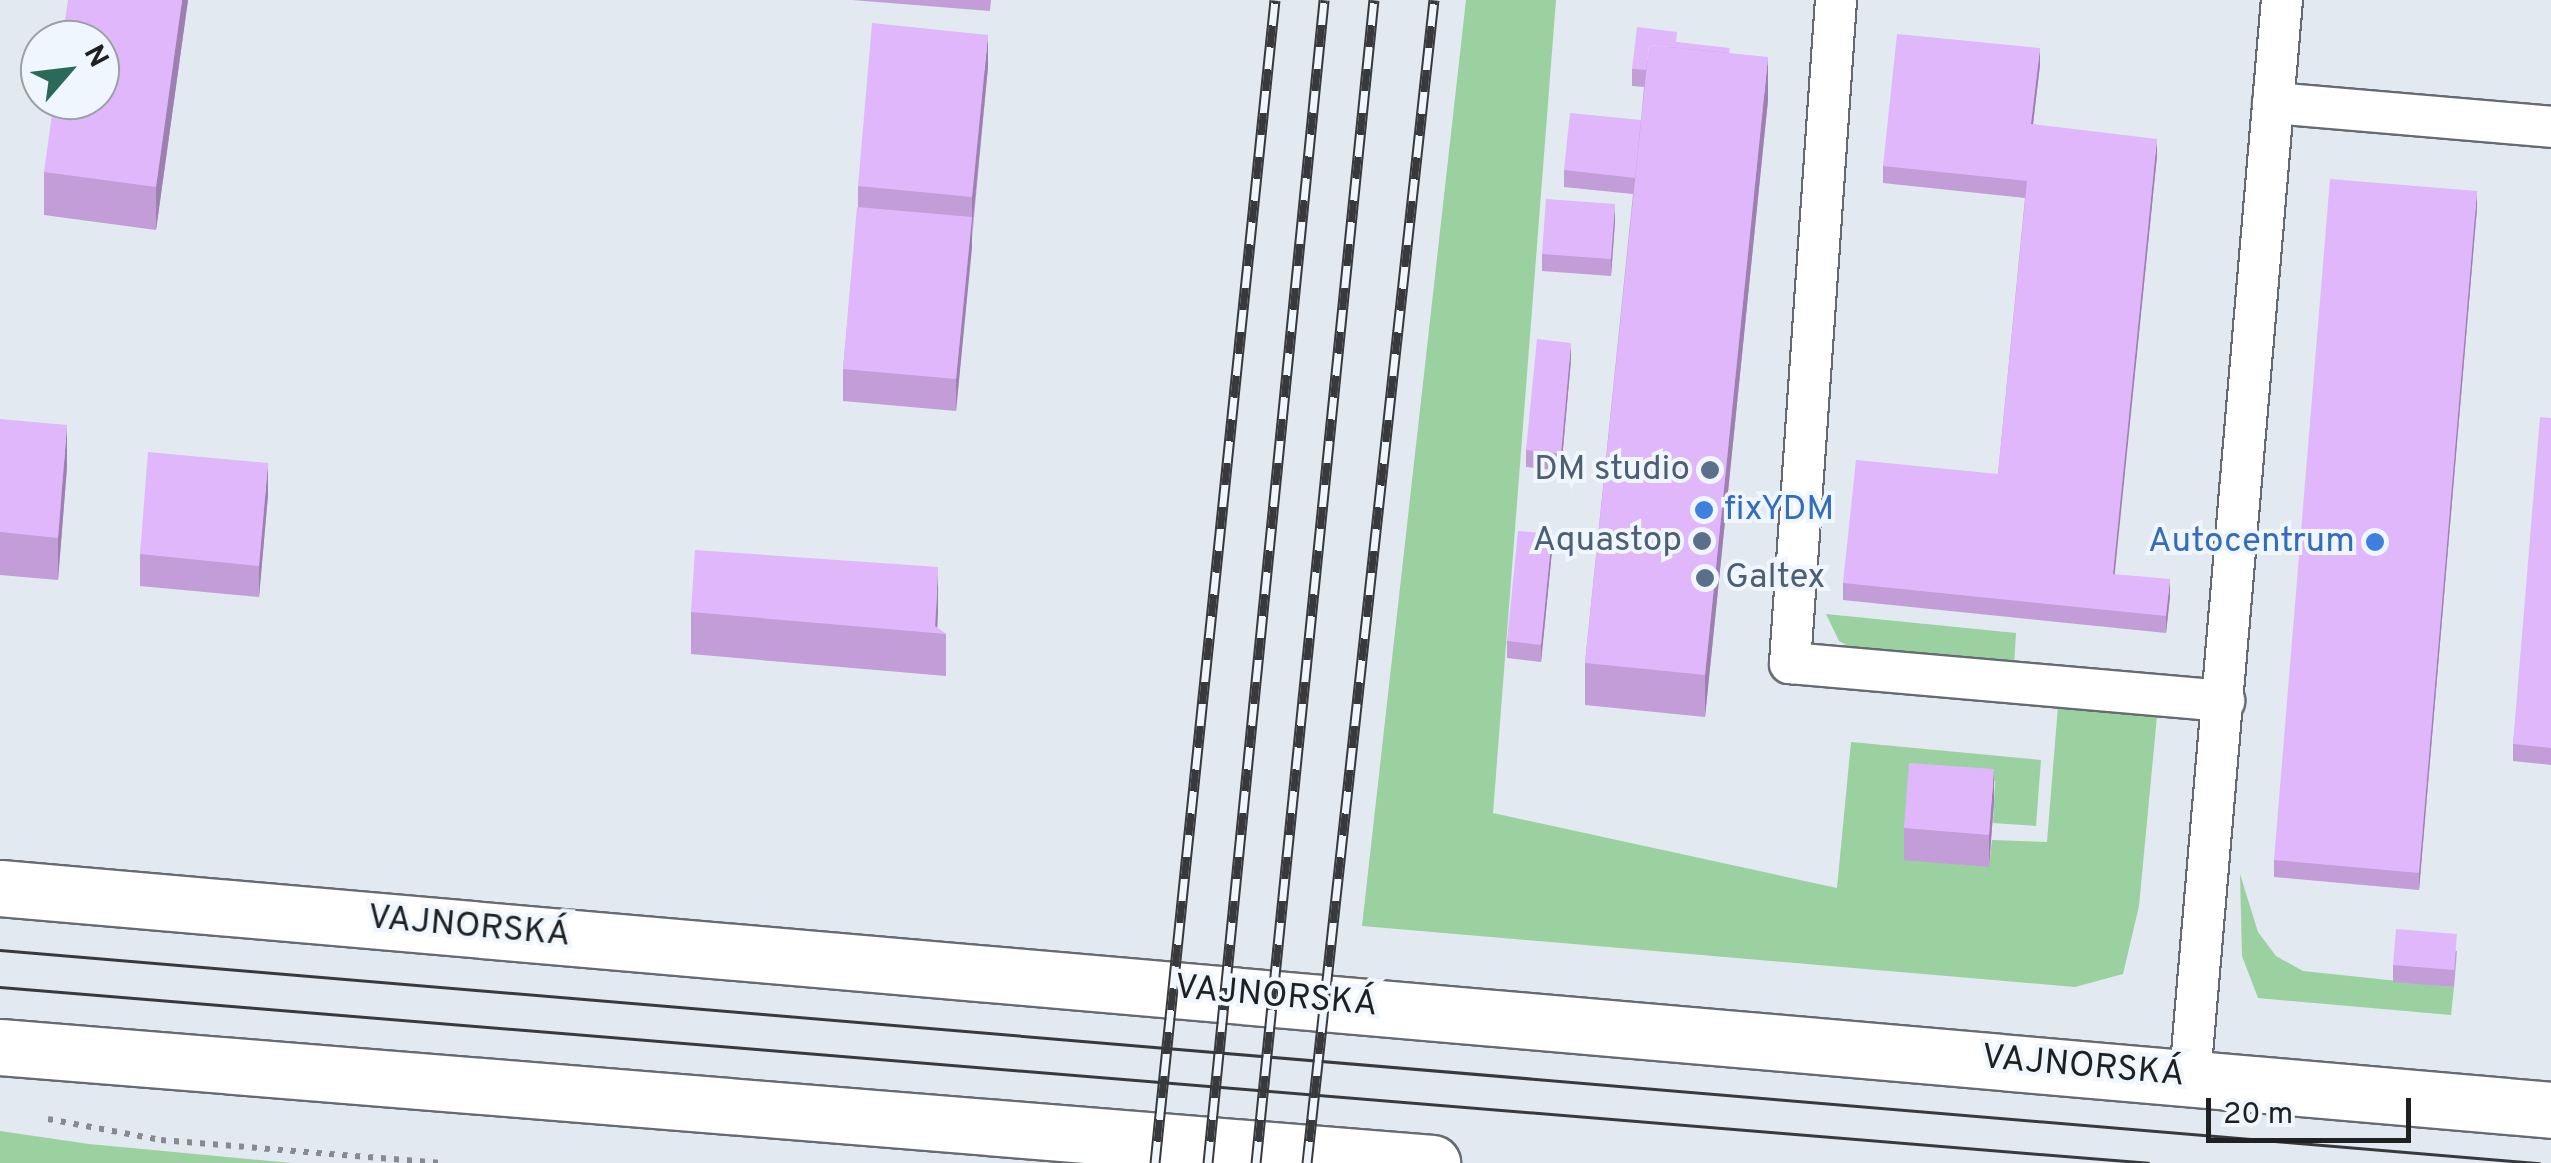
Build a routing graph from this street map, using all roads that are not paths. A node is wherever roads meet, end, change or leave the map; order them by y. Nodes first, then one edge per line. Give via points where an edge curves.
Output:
1 (1836, 0) edge
2 (2282, 0) edge
3 (2273, 104) junction
4 (2551, 127) edge
5 (2224, 701) junction
6 (0, 888) edge
7 (0, 1046) edge
8 (2190, 1076) junction
9 (2551, 1110) edge
10 (1432, 1163) edge

1 - 5 lane via 1790,663
2 - 3 lane
3 - 4 lane
3 - 5 lane
5 - 8 lane
6 - 8 main road, VAJNORSKÁ
7 - 10 main road
8 - 9 main road, VAJNORSKÁ

